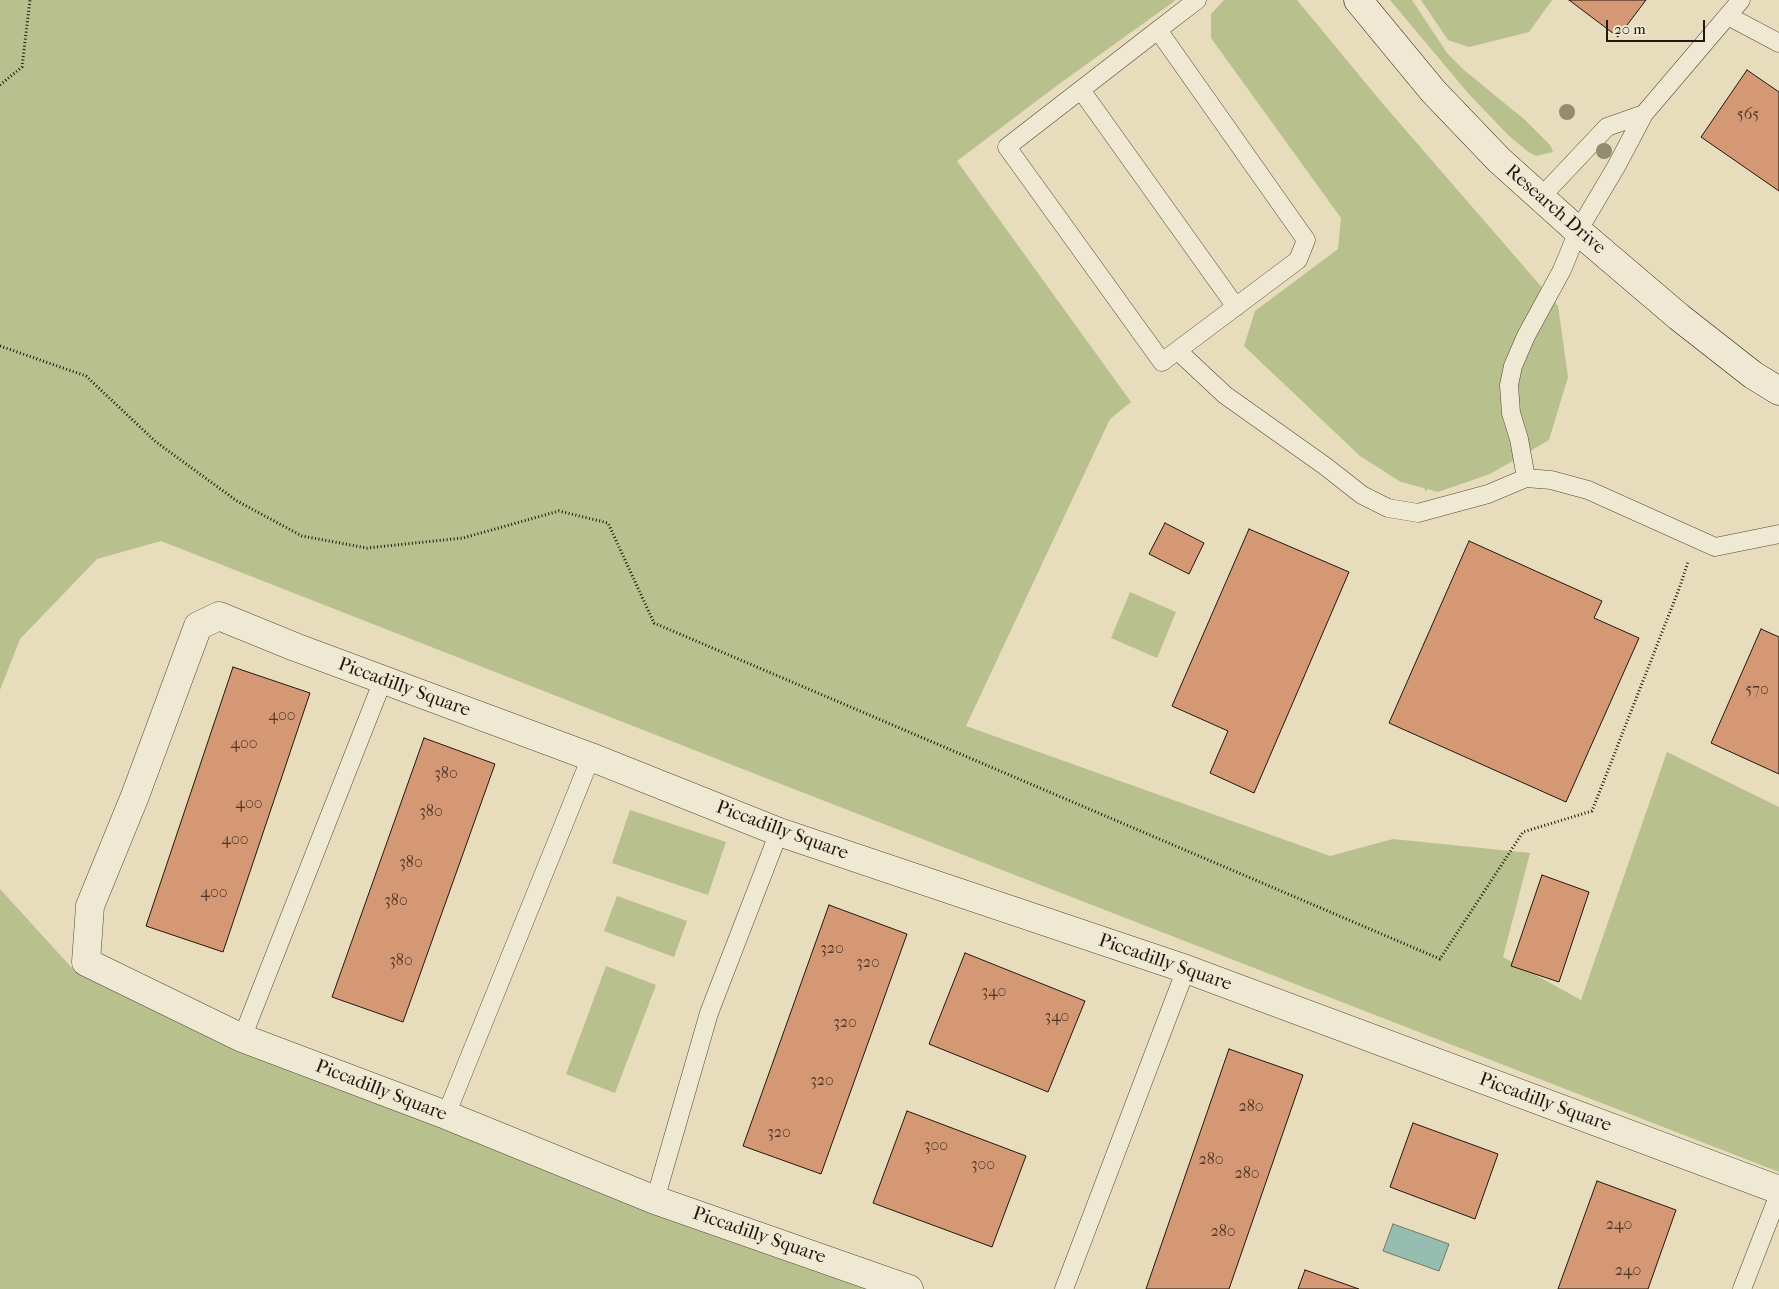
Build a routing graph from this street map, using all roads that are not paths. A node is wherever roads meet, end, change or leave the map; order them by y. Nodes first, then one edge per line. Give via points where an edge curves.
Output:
1 (1197, 0) edge
2 (1358, 0) edge
3 (1742, 0) edge
4 (1728, 16) junction
5 (1158, 30) junction
6 (1779, 44) edge
7 (1081, 90) junction
8 (1644, 114) junction
9 (1540, 198) junction
10 (1578, 231) junction
11 (1236, 307) junction
12 (1178, 350) junction
13 (1779, 391) edge
14 (1526, 478) junction
15 (1779, 534) edge
16 (383, 680) junction
17 (591, 757) junction
18 (779, 832) junction
19 (1186, 969) junction
20 (242, 1038) junction
21 (446, 1115) junction
22 (1779, 1190) edge
23 (1779, 1194) edge
24 (655, 1200) junction
25 (910, 1289) edge
26 (1064, 1289) edge
27 (1742, 1289) edge

1 - 5 lane
2 - 9 street, Research Drive via 1433,91 1498,160
3 - 4 lane
4 - 6 lane
4 - 8 lane
5 - 7 lane
5 - 11 lane via 1306,240 1298,260
7 - 11 lane
7 - 12 lane via 1007,146 1162,362
8 - 9 lane via 1607,127
8 - 10 lane
9 - 10 street, Research Drive
10 - 13 street, Research Drive via 1694,329
10 - 14 lane via 1562,270 1526,336 1509,385 1511,412
11 - 12 lane
12 - 14 lane via 1225,396 1362,495 1388,508 1418,514 1488,494
14 - 15 lane via 1551,480 1588,490 1715,547
16 - 17 street, Piccadilly Square
16 - 20 lane
16 - 20 street, Piccadilly Square via 219,616 198,626 90,906 86,962
17 - 18 street, Piccadilly Square
17 - 21 lane
18 - 19 street, Piccadilly Square
18 - 24 lane via 709,1012
19 - 22 street, Piccadilly Square
19 - 26 lane
20 - 21 street, Piccadilly Square
21 - 24 street, Piccadilly Square
23 - 27 lane
24 - 25 street, Piccadilly Square

